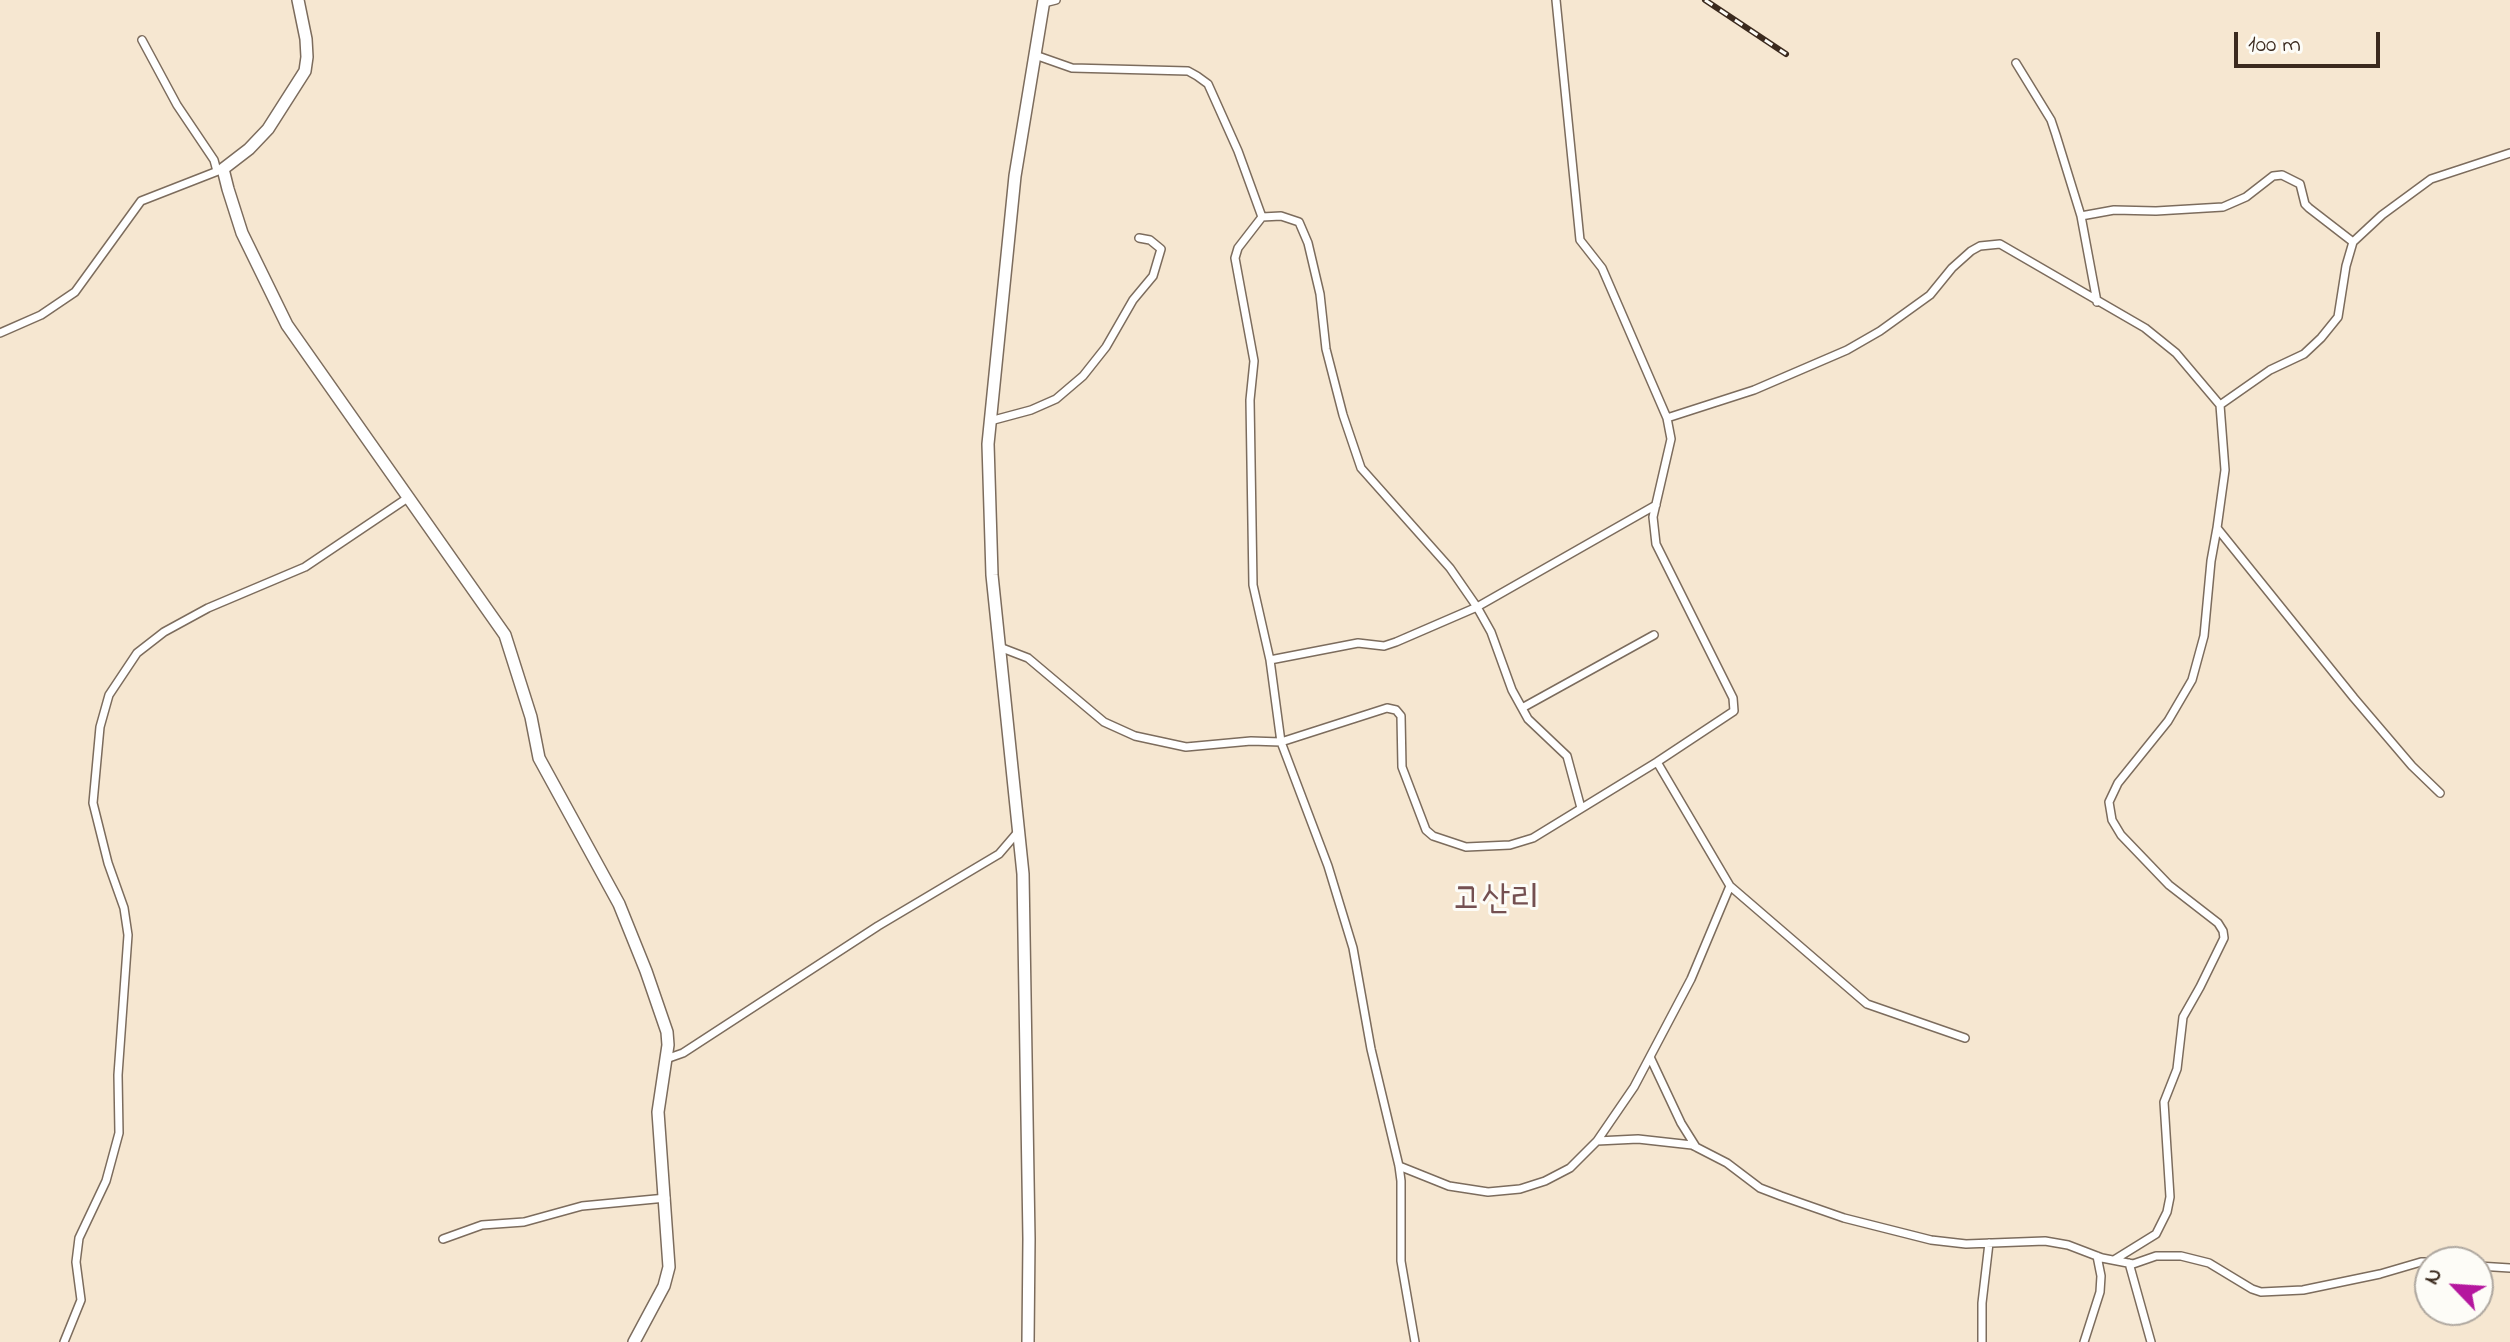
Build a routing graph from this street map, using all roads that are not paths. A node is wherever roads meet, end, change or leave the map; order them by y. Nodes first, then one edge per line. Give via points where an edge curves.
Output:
1 (298, 0) edge
2 (1056, 0) edge
3 (1556, 0) edge
4 (1044, 2) edge
5 (142, 40) dead end
6 (1035, 55) junction
7 (2016, 63) dead end
8 (2510, 153) edge
9 (220, 170) junction
10 (2081, 216) junction
11 (1262, 217) junction
12 (1139, 238) dead end
13 (2353, 242) junction
14 (2097, 302) junction
15 (0, 333) edge
16 (2220, 405) junction
17 (1667, 418) junction
18 (990, 421) junction
19 (409, 497) junction
20 (1656, 505) junction
21 (2217, 528) junction
22 (1477, 607) junction
23 (1654, 635) dead end
24 (1002, 648) junction
25 (1270, 660) junction
26 (1522, 708) junction
27 (1281, 742) junction
28 (1657, 762) junction
29 (2440, 793) dead end
30 (1581, 808) junction
31 (1019, 832) junction
32 (1730, 886) junction
33 (1965, 1038) dead end
34 (1650, 1057) junction
35 (666, 1059) junction
36 (1597, 1141) junction
37 (1696, 1147) junction
38 (1399, 1166) junction
39 (666, 1198) junction
40 (443, 1239) dead end
41 (1989, 1243) junction
42 (2097, 1256) junction
43 (2114, 1260) junction
44 (2129, 1263) junction
45 (2414, 1264) edge
46 (64, 1342) edge
47 (634, 1342) edge
48 (1028, 1342) edge
49 (1415, 1342) edge
50 (1982, 1342) edge
51 (2084, 1342) edge
52 (2151, 1342) edge

1 - 9 street via 306,39 305,71 268,129
2 - 4 street
3 - 17 street via 1580,240 1602,268
4 - 6 street
5 - 9 street
6 - 11 street via 1072,68 1188,71 1197,76 1208,84
6 - 18 street via 1015,176
7 - 10 street via 2051,120
8 - 13 street via 2431,179
9 - 15 street via 141,201 75,292
9 - 19 street via 242,233 287,325
10 - 13 street via 2223,207 2282,175 2300,184 2305,204
10 - 14 street
11 - 22 street via 1299,222 1308,243 1326,349 1361,468 1450,568
11 - 25 street via 1235,258 1254,361 1253,585
12 - 18 street via 1161,249 1153,276 1083,376 1056,399
13 - 16 street via 2333,325 2304,354
14 - 16 street via 2163,342
14 - 17 street via 2000,244 1980,246 1961,259 1930,295 1847,350 1754,390
16 - 21 street via 2225,470
17 - 20 street via 1671,439
18 - 24 street via 992,575
19 - 35 street via 505,635 539,758 631,931 667,1032
19 - 46 street via 305,567 175,624 137,653 109,695 100,727 93,803 128,935 119,1133 106,1181 77,1247 81,1300
20 - 22 street
20 - 28 street via 1656,544 1735,704 1730,714
21 - 29 street via 2354,698
21 - 43 street via 2204,636 2192,680 2110,798 2112,820 2121,835 2169,885 2218,923 2224,938 2183,1017 2177,1069 2164,1102 2167,1212 2156,1234
22 - 25 street via 1384,646 1358,643
22 - 26 street
23 - 26 street
24 - 27 street via 1028,658 1104,722 1135,736 1197,748
24 - 31 street
25 - 27 street
26 - 30 street via 1567,756
27 - 30 street via 1387,708 1396,710 1401,716 1402,767 1426,830 1466,847 1533,838
27 - 38 street via 1353,948
28 - 30 street
28 - 32 street
31 - 35 street via 999,854
31 - 48 street
32 - 33 street via 1867,1004
32 - 34 street via 1691,979
34 - 36 street
34 - 37 street
35 - 39 street via 658,1112
36 - 37 street via 1638,1139
36 - 38 street via 1570,1168 1510,1191 1460,1189
37 - 41 street via 1760,1188 1815,1209 1950,1244
38 - 49 street via 1401,1261
39 - 40 street via 582,1206 524,1222 482,1225
39 - 47 street via 668,1275
41 - 42 street via 2045,1241
41 - 50 street
42 - 43 street
42 - 51 street via 2100,1292
43 - 44 street
44 - 45 street via 2156,1256 2196,1258 2252,1289 2275,1293
44 - 52 street

